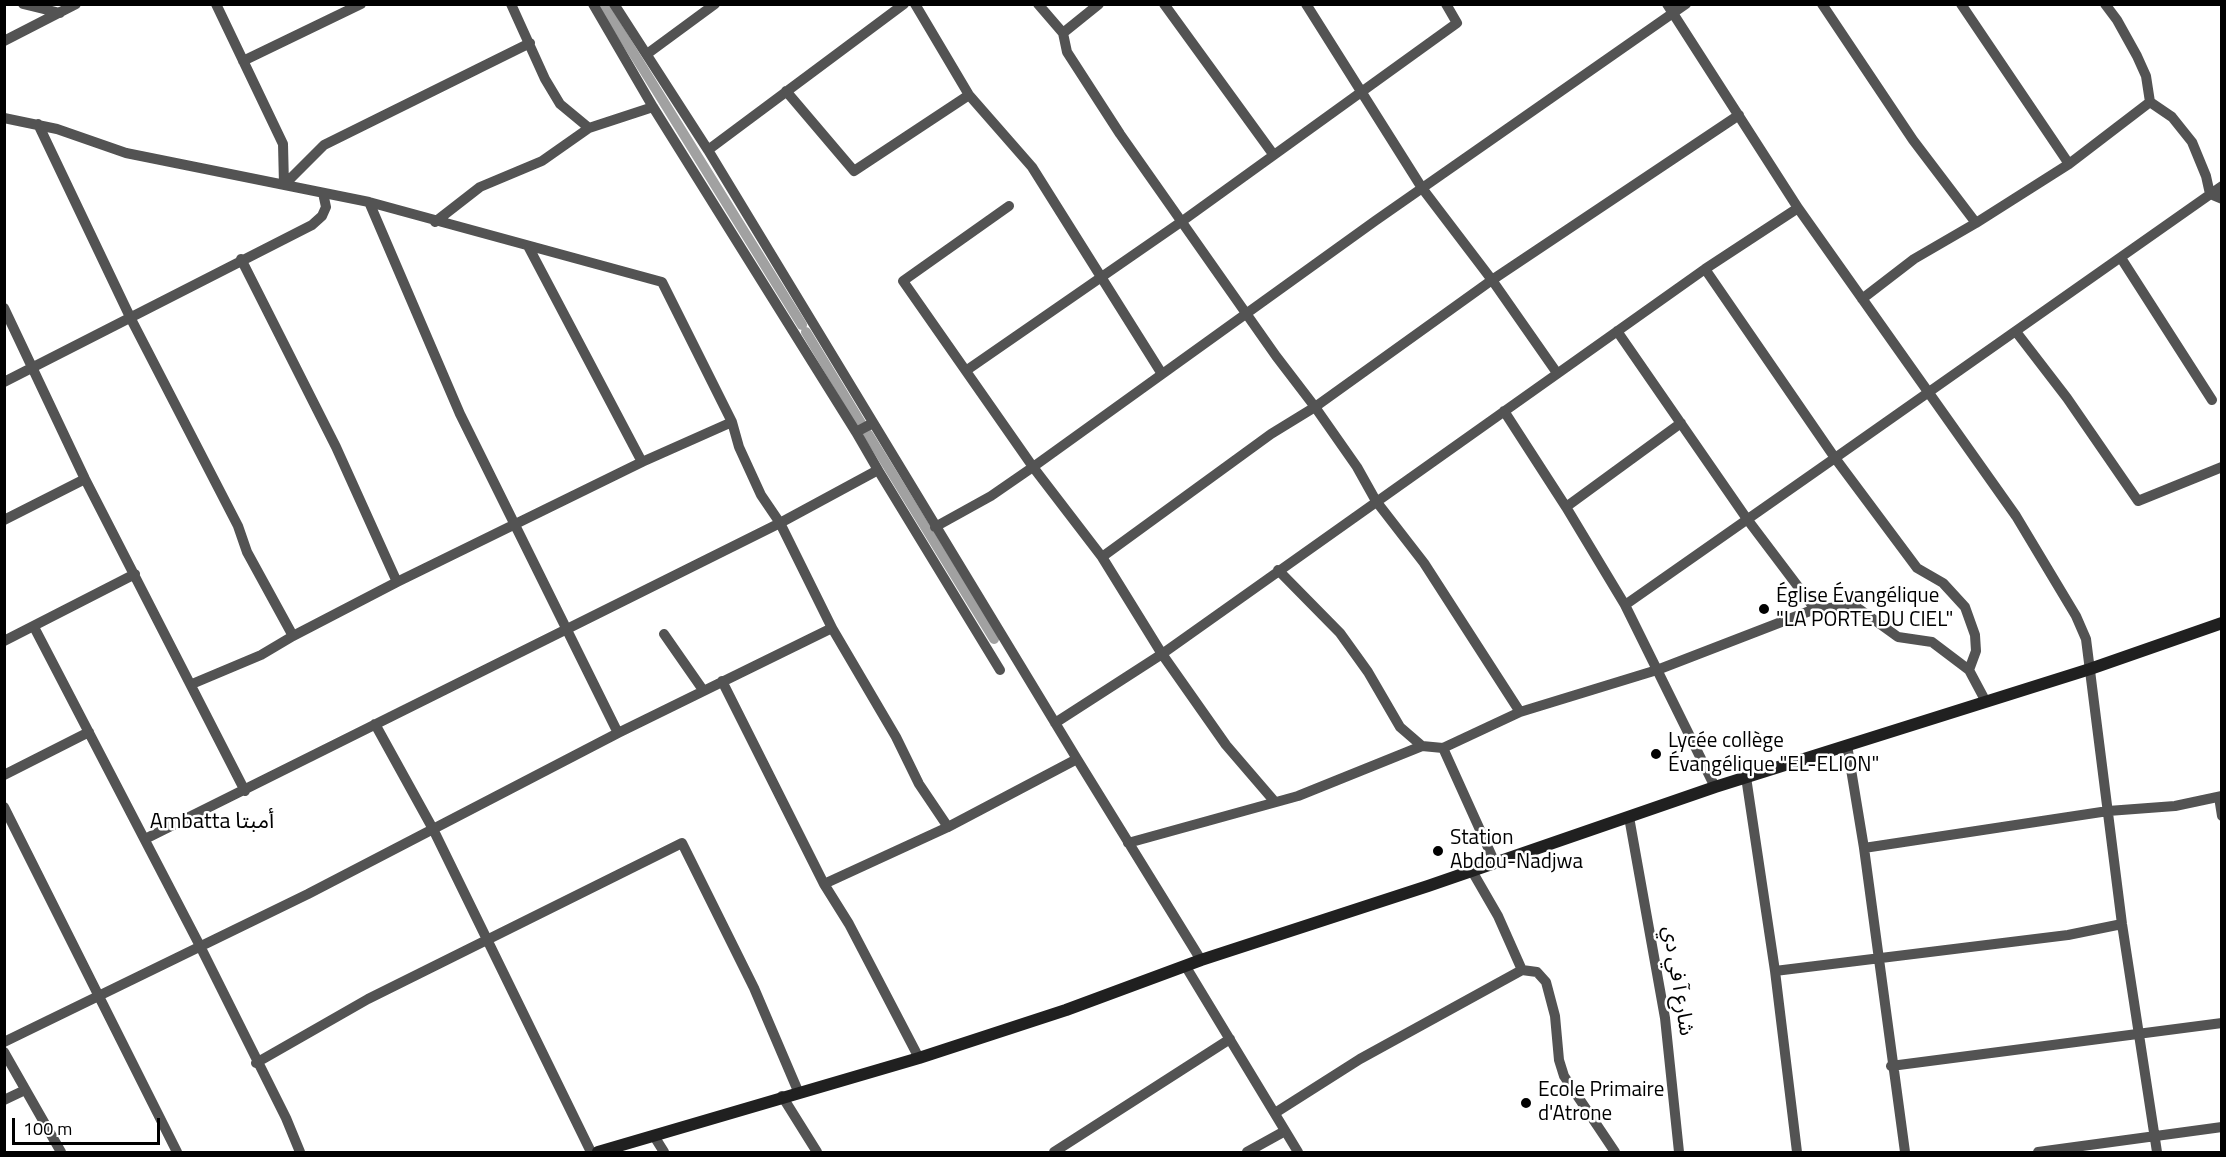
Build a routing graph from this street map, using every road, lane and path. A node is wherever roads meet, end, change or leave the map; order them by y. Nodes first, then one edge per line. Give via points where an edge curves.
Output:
1 (23, 4) edge
2 (76, 4) edge
3 (216, 4) edge
4 (361, 4) edge
5 (511, 4) edge
6 (593, 4) edge
7 (614, 4) edge
8 (715, 4) edge
9 (904, 4) edge
10 (915, 4) edge
11 (1038, 4) edge
12 (1099, 4) edge
13 (1164, 4) edge
14 (1306, 4) edge
15 (1319, 4) edge
16 (1446, 4) edge
17 (1686, 4) edge
18 (1822, 4) edge
19 (1961, 4) edge
20 (2105, 4) edge
21 (1670, 9) edge
22 (60, 13) junction
23 (1316, 18) junction
24 (1063, 33) junction
25 (4, 41) edge
26 (530, 43) junction
27 (646, 54) junction
28 (243, 61) junction
29 (786, 91) junction
30 (1362, 91) junction
31 (969, 94) junction
32 (2150, 102) junction
33 (653, 106) junction
34 (1739, 115) junction
35 (4, 118) edge
36 (38, 124) junction
37 (589, 129) junction
38 (708, 150) junction
39 (1274, 154) junction
40 (2070, 164) junction
41 (284, 185) junction
42 (2222, 186) edge
43 (1422, 188) junction
44 (323, 193) junction
45 (2210, 194) junction
46 (2222, 199) edge
47 (369, 202) junction
48 (1010, 206) dead end
49 (1798, 208) junction
50 (435, 222) junction
51 (1181, 222) junction
52 (1976, 223) junction
53 (528, 246) junction
54 (2121, 258) junction
55 (241, 260) junction
56 (1705, 269) junction
57 (1100, 277) junction
58 (1492, 280) junction
59 (1862, 299) junction
60 (4, 308) edge
61 (1246, 314) junction
62 (131, 319) junction
63 (1617, 331) junction
64 (2017, 333) junction
65 (35, 368) junction
66 (967, 370) junction
67 (1557, 373) junction
68 (1162, 374) junction
69 (4, 382) edge
70 (1929, 391) junction
71 (2212, 400) dead end
72 (1315, 407) junction
73 (1504, 411) junction
74 (732, 422) junction
75 (873, 423) junction
76 (1681, 423) junction
77 (856, 432) junction
78 (1835, 458) junction
79 (642, 462) junction
80 (1033, 467) junction
81 (2222, 467) edge
82 (878, 470) junction
83 (85, 479) junction
84 (1376, 501) junction
85 (1566, 507) junction
86 (1747, 519) junction
87 (4, 520) edge
88 (780, 523) junction
89 (514, 525) junction
90 (935, 527) junction
91 (1102, 557) junction
92 (1278, 570) junction
93 (135, 573) junction
94 (397, 582) junction
95 (1625, 604) junction
96 (1815, 609) junction
97 (2222, 622) edge
98 (34, 627) junction
99 (566, 627) junction
100 (832, 628) junction
101 (664, 634) dead end
102 (293, 636) junction
103 (4, 641) edge
104 (1162, 654) junction
105 (2090, 669) junction
106 (1000, 670) dead end
107 (1657, 670) junction
108 (1969, 670) junction
109 (722, 681) junction
110 (192, 684) junction
111 (703, 690) junction
112 (1985, 700) junction
113 (1520, 712) junction
114 (1055, 723) junction
115 (375, 724) junction
116 (89, 732) junction
117 (618, 733) junction
118 (1846, 745) junction
119 (1422, 746) junction
120 (1443, 748) junction
121 (1077, 759) junction
122 (4, 775) edge
123 (1746, 777) junction
124 (1715, 786) junction
125 (245, 790) junction
126 (2220, 796) edge
127 (1275, 802) junction
128 (4, 807) edge
129 (2108, 811) junction
130 (2222, 816) edge
131 (1629, 817) junction
132 (948, 827) junction
133 (433, 829) junction
134 (145, 839) junction
135 (1128, 843) junction
136 (1864, 848) junction
137 (1496, 863) junction
138 (1472, 871) junction
139 (824, 884) junction
140 (2122, 924) junction
141 (487, 942) junction
142 (200, 946) junction
143 (1880, 957) junction
144 (1202, 960) junction
145 (1186, 967) junction
146 (1522, 970) junction
147 (1774, 970) junction
148 (100, 994) junction
149 (2222, 1023) edge
150 (2139, 1034) junction
151 (1230, 1039) junction
152 (4, 1042) edge
153 (4, 1052) edge
154 (919, 1058) junction
155 (256, 1063) junction
156 (1892, 1066) junction
157 (25, 1090) junction
158 (798, 1091) junction
159 (782, 1096) junction
160 (4, 1100) edge
161 (1275, 1113) junction
162 (2222, 1127) edge
163 (1285, 1131) junction
164 (654, 1136) junction
165 (2155, 1137) junction
166 (61, 1152) edge
167 (177, 1152) edge
168 (300, 1152) edge
169 (591, 1152) edge
170 (598, 1152) edge
171 (664, 1152) edge
172 (817, 1152) edge
173 (1054, 1152) edge
174 (1247, 1152) edge
175 (1298, 1152) edge
176 (1615, 1152) edge
177 (1679, 1152) edge
178 (1797, 1152) edge
179 (1905, 1152) edge
180 (2038, 1152) edge
181 (2157, 1152) edge

1 - 22 street
2 - 22 street
3 - 28 street
4 - 28 street
5 - 26 street
6 - 33 street
7 - 27 street
8 - 27 street
9 - 29 street
10 - 31 street
11 - 24 street
12 - 24 street
13 - 39 street
14 - 23 street
15 - 23 street
16 - 30 street via 1457,22
17 - 21 street
18 - 52 street via 1945,186
19 - 40 street
20 - 32 street via 2137,56 2146,76
21 - 34 street
21 - 43 street
22 - 25 street
23 - 30 street
24 - 51 street via 1067,52
26 - 37 street via 560,104
26 - 41 street via 324,145
27 - 38 street
28 - 41 street via 283,144
29 - 31 street via 854,171
29 - 38 street
30 - 39 street
30 - 43 street
31 - 57 street via 1032,167
32 - 40 street
32 - 45 street via 2172,117 2192,142
33 - 37 street
33 - 77 street
34 - 49 street
34 - 58 street
35 - 36 street
36 - 41 street via 126,153
36 - 62 street
37 - 50 street via 542,161 480,187
38 - 75 street
39 - 51 street
40 - 52 street
41 - 44 street
42 - 45 street
43 - 58 street
43 - 61 street
44 - 47 street
44 - 55 street via 326,207 312,225
45 - 46 street
45 - 54 street
47 - 50 street
47 - 89 street via 460,414
48 - 66 street via 903,281
49 - 56 street
49 - 59 street
50 - 53 street
51 - 57 street
51 - 61 street
52 - 59 street via 1914,260
53 - 74 street via 662,282
53 - 79 street
54 - 64 street
54 - 71 street
55 - 62 street
55 - 94 street via 336,447
56 - 63 street
56 - 78 street
57 - 66 street
57 - 68 street
58 - 67 street
58 - 72 street
59 - 70 street
60 - 65 street
61 - 68 street
61 - 72 street
62 - 65 street
62 - 102 street
63 - 67 street
63 - 76 street
64 - 70 street
64 - 81 street via 2138,501
65 - 69 street
65 - 83 street
66 - 80 street
67 - 73 street
68 - 80 street
70 - 78 street
70 - 105 street via 2016,516 2076,616 2086,639
72 - 84 street
72 - 91 street via 1271,434
73 - 84 street
73 - 85 street
74 - 79 street
74 - 88 street via 761,495
75 - 77 street
75 - 90 street
76 - 85 street
76 - 86 street
77 - 82 street
78 - 86 street
78 - 108 street via 1917,568 1942,583 1965,608 1975,635 1976,651
79 - 89 street
80 - 90 street via 992,496
80 - 91 street
82 - 88 street
82 - 106 street
83 - 87 street
83 - 93 street
84 - 92 street
84 - 113 street via 1424,563
85 - 95 street
86 - 95 street
86 - 96 street
88 - 99 street
88 - 100 street
89 - 94 street
89 - 99 street
90 - 114 street
91 - 104 street
92 - 104 street
92 - 119 street via 1340,633 1400,727
93 - 98 street
93 - 110 street
94 - 102 street
95 - 107 street
96 - 107 street
96 - 108 street via 1855,606 1898,638 1932,642
97 - 105 street
98 - 103 street
98 - 116 street
99 - 115 street
99 - 117 street
100 - 109 street
100 - 132 street via 919,784
101 - 111 street
102 - 110 street via 261,655
104 - 114 street
104 - 127 street via 1226,745
105 - 112 street
105 - 129 street
107 - 113 street
107 - 124 street
108 - 112 street
109 - 111 street
109 - 139 street
110 - 125 street
111 - 117 street
112 - 118 street
113 - 120 street
114 - 121 street
115 - 125 street
115 - 133 street
116 - 122 street
116 - 134 street
117 - 133 street
118 - 123 street
118 - 136 street
119 - 120 street
119 - 127 street
120 - 137 street
121 - 132 street
121 - 135 street
123 - 124 street
123 - 147 street
124 - 131 street
125 - 134 street
126 - 129 street via 2175,806
126 - 130 street
127 - 135 street
128 - 148 street
129 - 136 street
129 - 140 street
131 - 137 street
131 - 177 street, شارع آ في دي via 1665,1018
132 - 139 street
133 - 141 street
133 - 142 street
134 - 142 street
135 - 144 street
136 - 143 street
137 - 138 street
138 - 144 street
138 - 146 street
139 - 154 street
140 - 143 street via 2068,935
140 - 150 street
141 - 155 street via 368,999
141 - 158 street via 682,843 754,988
141 - 169 street
142 - 148 street
142 - 155 street
143 - 147 street
143 - 156 street
144 - 145 street
145 - 151 street
145 - 154 street
146 - 161 street via 1360,1059
146 - 176 street via 1537,972 1546,982 1564,1076
147 - 178 street
148 - 152 street
148 - 167 street
149 - 150 street
150 - 156 street
150 - 165 street
151 - 161 street
151 - 173 street
153 - 157 street
154 - 158 street
155 - 168 street
156 - 179 street
157 - 160 street
157 - 166 street
158 - 159 street
159 - 164 street
159 - 172 street
161 - 163 street
162 - 165 street
163 - 174 street
163 - 175 street
164 - 170 street
164 - 171 street
165 - 180 street
165 - 181 street

